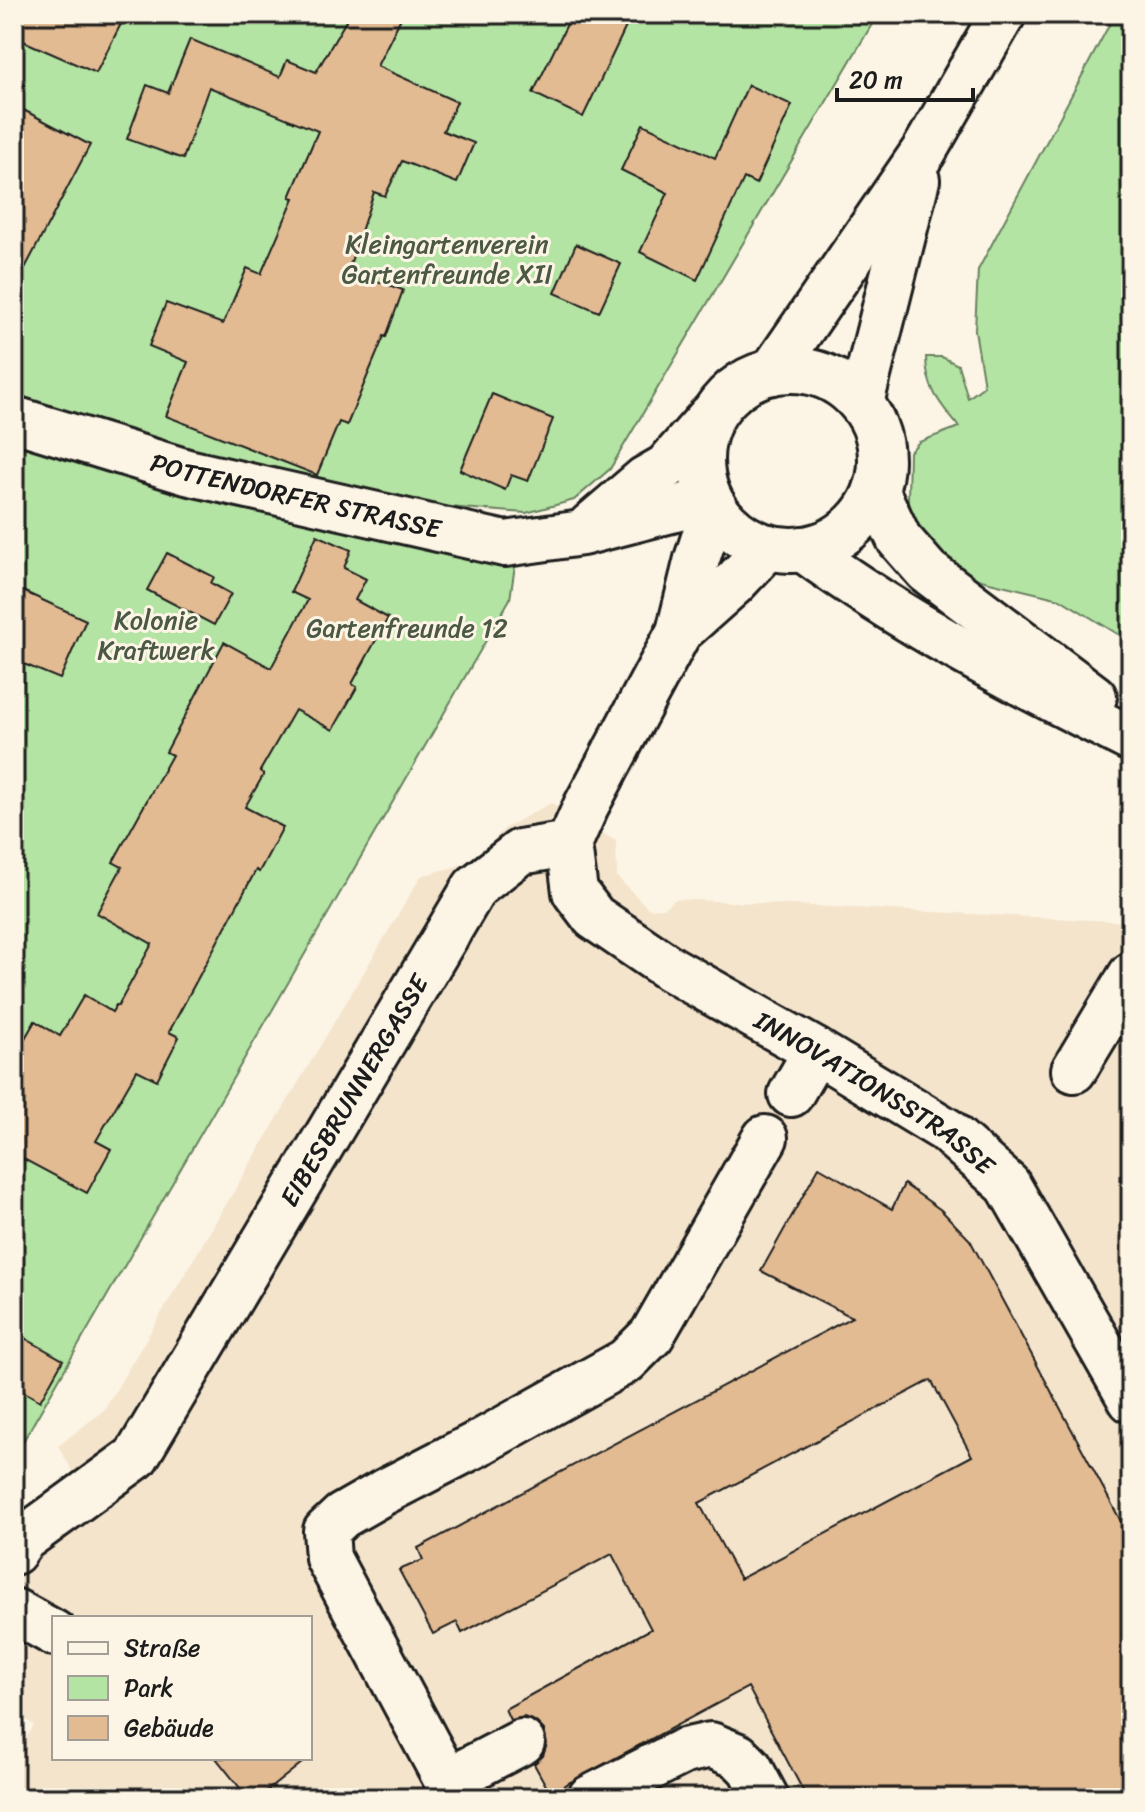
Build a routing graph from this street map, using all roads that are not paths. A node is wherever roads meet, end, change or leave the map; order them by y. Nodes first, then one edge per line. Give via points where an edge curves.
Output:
1 (1003, 14) edge
2 (924, 151) junction
3 (772, 372) junction
4 (861, 403) junction
5 (716, 410) junction
6 (14, 419) edge
7 (876, 490) junction
8 (712, 503) junction
9 (582, 533) junction
10 (786, 548) junction
11 (679, 632) junction
12 (1131, 723) edge
13 (1131, 739) edge
14 (569, 844) junction
15 (1131, 975) edge
16 (816, 1051) junction
17 (1074, 1070) dead end
18 (791, 1094) dead end
19 (765, 1138) dead end
20 (1131, 1400) edge
21 (14, 1552) edge
22 (14, 1611) edge
23 (52, 1632) edge
24 (522, 1742) dead end
25 (452, 1790) edge
26 (590, 1798) edge
27 (766, 1798) edge

1 - 2 street
2 - 3 street
2 - 4 street
3 - 4 street via 821,375
3 - 5 street via 740,385
4 - 7 street via 881,453
5 - 8 street via 702,444 703,481
5 - 9 street via 666,467
6 - 9 street, POTTENDORFER STRASSE via 187,472 505,544
7 - 10 street via 847,530 826,542
7 - 12 street via 899,539 927,571
8 - 9 street, POTTENDORFER STRASSE
8 - 10 street via 738,532
8 - 11 street
10 - 11 street via 734,583
10 - 13 street via 1035,692
11 - 14 street
14 - 16 street, INNOVATIONSSTRASSE via 575,892 594,917 669,968
14 - 21 street, EIBESBRUNNERGASSE via 520,852 475,887 136,1457 22,1540
15 - 17 street
16 - 18 street
16 - 20 street, INNOVATIONSSTRASSE via 946,1130 1008,1185
19 - 25 street via 652,1335 626,1361 384,1492 326,1531 328,1558
22 - 23 street
24 - 25 street
26 - 27 street via 684,1751 711,1745 738,1756

